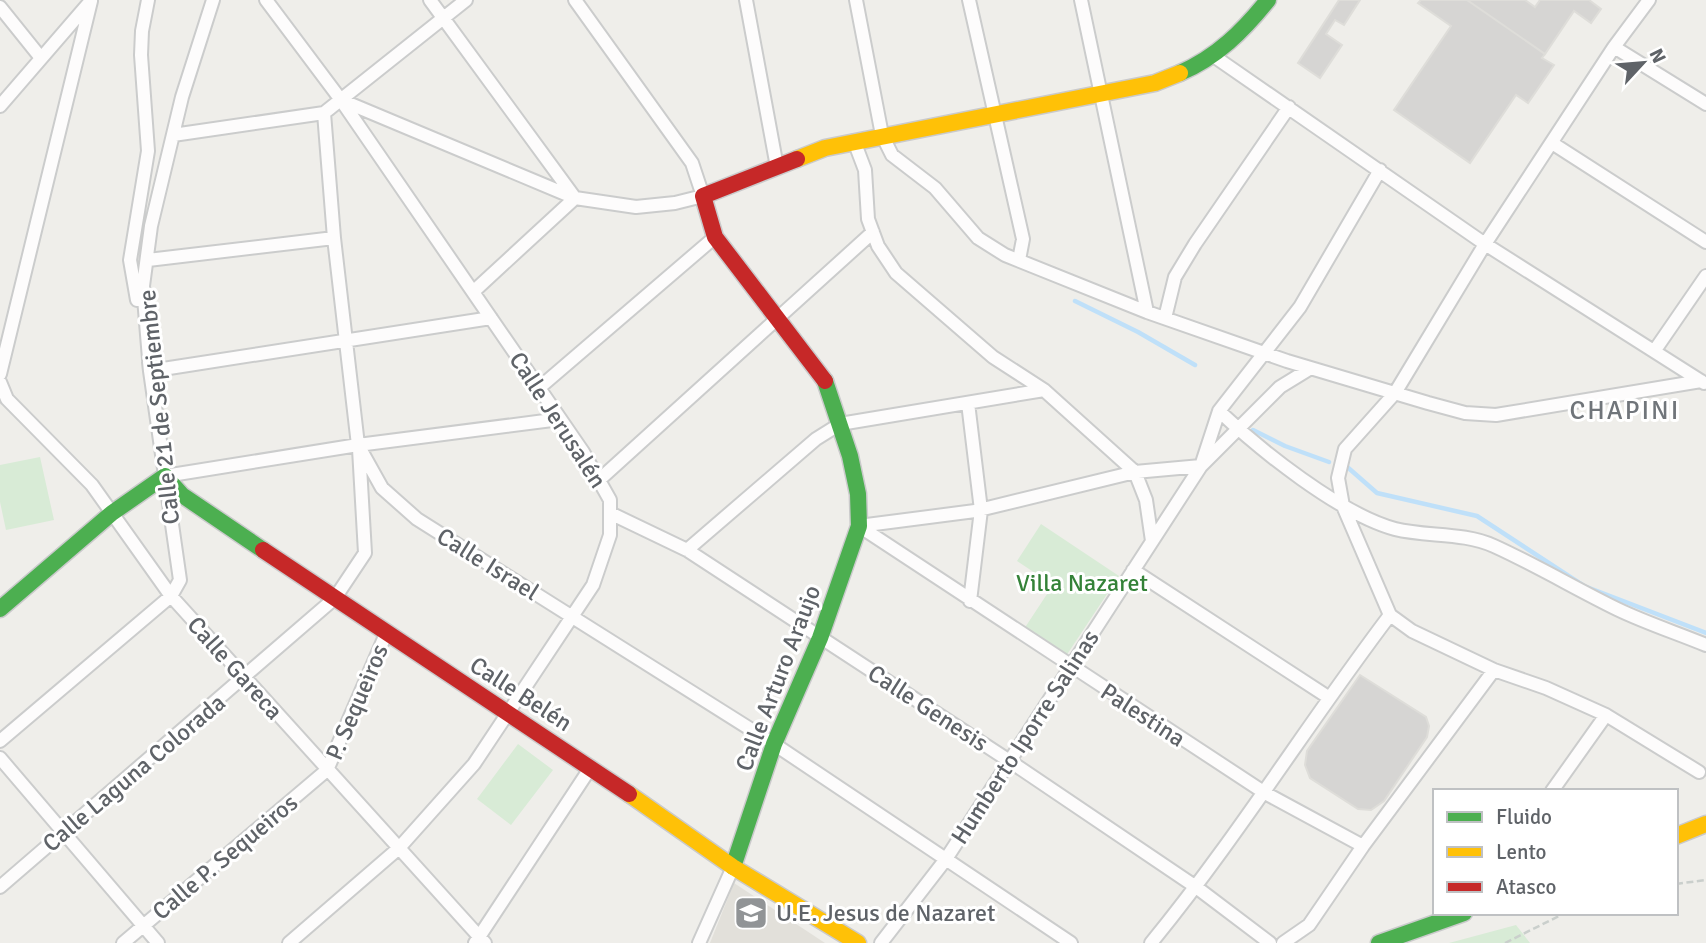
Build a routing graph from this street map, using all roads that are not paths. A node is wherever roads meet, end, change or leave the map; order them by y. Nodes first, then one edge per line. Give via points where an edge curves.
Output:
1 (91, 0) edge
2 (148, 0) edge
3 (213, 0) edge
4 (266, 0) edge
5 (430, 0) edge
6 (466, 0) edge
7 (575, 0) edge
8 (746, 0) edge
9 (856, 0) edge
10 (969, 0) edge
11 (1081, 0) edge
12 (1268, 0) edge
13 (1649, 0) edge
14 (0, 7) edge
15 (443, 18) junction
16 (1614, 47) junction
17 (1215, 57) junction
18 (41, 58) junction
19 (1101, 93) junction
20 (341, 100) junction
21 (1706, 104) edge
22 (0, 106) edge
23 (1289, 107) junction
24 (324, 113) junction
25 (994, 113) junction
26 (173, 135) junction
27 (882, 135) junction
28 (854, 141) junction
29 (1552, 143) junction
30 (777, 167) junction
31 (1380, 170) junction
32 (703, 196) junction
33 (575, 198) junction
34 (873, 232) junction
35 (715, 237) junction
36 (334, 238) junction
37 (1706, 242) edge
38 (1485, 244) junction
39 (148, 260) junction
40 (1019, 260) junction
41 (1706, 276) edge
42 (472, 292) junction
43 (1147, 312) junction
44 (491, 318) junction
45 (775, 318) junction
46 (1164, 318) junction
47 (345, 341) junction
48 (1655, 350) junction
49 (1266, 352) junction
50 (1311, 368) junction
51 (150, 371) junction
52 (0, 374) edge
53 (0, 382) edge
54 (1704, 383) edge
55 (539, 388) junction
56 (1044, 390) junction
57 (1395, 393) junction
58 (968, 403) junction
59 (1219, 411) junction
60 (560, 419) junction
61 (840, 424) junction
62 (1237, 429) junction
63 (358, 445) junction
64 (1201, 466) junction
65 (1135, 472) junction
66 (165, 476) junction
67 (599, 480) junction
68 (1343, 503) junction
69 (981, 510) junction
70 (112, 513) junction
71 (610, 513) junction
72 (859, 526) junction
73 (1152, 541) junction
74 (687, 550) junction
75 (1133, 570) junction
76 (171, 596) junction
77 (335, 598) junction
78 (970, 601) junction
79 (0, 609) edge
80 (1390, 615) junction
81 (572, 617) junction
82 (386, 634) junction
83 (820, 638) junction
84 (1706, 645) edge
85 (1068, 667) junction
86 (1494, 670) junction
87 (245, 679) junction
88 (1328, 697) junction
89 (508, 713) junction
90 (1606, 715) junction
91 (0, 741) edge
92 (774, 744) junction
93 (0, 758) edge
94 (1008, 760) junction
95 (591, 767) junction
96 (327, 770) junction
97 (1699, 772) dead end
98 (1553, 789) edge
99 (1265, 793) junction
100 (1706, 824) edge
101 (64, 833) junction
102 (1678, 835) edge
103 (1363, 846) junction
104 (399, 848) junction
105 (946, 859) junction
106 (733, 867) junction
107 (0, 887) edge
108 (1196, 887) junction
109 (1458, 915) edge
110 (144, 926) junction
111 (480, 941) edge
112 (123, 943) edge
113 (158, 943) edge
114 (289, 943) edge
115 (699, 943) edge
116 (858, 943) edge
117 (881, 943) edge
118 (1071, 943) edge
119 (1151, 943) edge
120 (1270, 943) edge
121 (1283, 943) edge
122 (1379, 943) edge

1 - 18 street
1 - 52 street
2 - 51 street via 141,55 148,151 130,260
3 - 26 street, Calle 21 de Septiembre
4 - 20 street, Calle Jerusalén
5 - 15 street
6 - 15 street
7 - 32 street via 692,163
8 - 30 street
9 - 27 street
10 - 25 street
11 - 19 street
12 - 17 main road
13 - 16 street
14 - 18 street
15 - 20 street
15 - 33 street
16 - 21 street
16 - 29 street
17 - 19 main road via 1155,83
17 - 23 street
18 - 22 street
19 - 25 main road
19 - 43 street
20 - 24 street
20 - 33 street
20 - 42 street, Calle Jerusalén
23 - 31 street
23 - 46 street via 1175,277
24 - 26 street
24 - 36 street, Calle Israel
25 - 27 main road
25 - 40 street via 1023,239
26 - 39 street, Calle 21 de Septiembre via 151,226
27 - 28 main road
27 - 40 street via 892,155 935,188 978,238
28 - 30 main road
28 - 34 street via 865,170
29 - 37 street
29 - 38 street
30 - 32 main road
31 - 38 street
31 - 49 street, Humberto Iporre Salinas via 1300,307
32 - 33 street via 636,207
32 - 35 main road
33 - 42 street
34 - 45 street
34 - 56 street via 896,273 993,357
35 - 45 main road, Calle Arturo Araujo
35 - 55 street
36 - 39 street
36 - 47 street, Calle Israel
38 - 48 street
38 - 57 street
39 - 51 street, Calle 21 de Septiembre via 143,286
40 - 43 street
41 - 48 street
42 - 44 street, Calle Jerusalén
43 - 46 street
44 - 47 street
44 - 55 street, Calle Jerusalén
45 - 61 main road, Calle Arturo Araujo via 823,375
45 - 67 street
46 - 49 street
47 - 51 street
47 - 63 street, Calle Israel
48 - 54 street
49 - 50 street
49 - 59 street, Humberto Iporre Salinas
50 - 57 street
50 - 62 street via 1280,387
51 - 66 street, Calle 21 de Septiembre
53 - 70 street, Calle Gareca via 7,399 92,485
54 - 57 street via 1496,415 1465,413
55 - 60 street, Calle Jerusalén
56 - 58 street
56 - 65 street
57 - 68 street via 1345,449 1338,478
58 - 61 street
58 - 69 street
59 - 62 street
59 - 64 street, Humberto Iporre Salinas
60 - 63 street
60 - 67 street, Calle Jerusalén
61 - 72 main road, Calle Arturo Araujo via 858,494
61 - 74 street via 816,439
62 - 64 street
62 - 68 street
63 - 66 street
63 - 77 street, Calle Laguna Colorada via 365,553
63 - 81 street, Calle Israel via 382,488 417,519
64 - 65 street
64 - 73 street, Humberto Iporre Salinas
65 - 69 street
65 - 73 street via 1146,500
66 - 70 main road
66 - 76 street, Calle 21 de Septiembre via 180,580
66 - 77 main road, Calle Belén via 183,495
67 - 71 street, Calle Jerusalén via 610,500
68 - 80 street
68 - 84 street via 1391,528 1491,545 1619,610
69 - 72 street
69 - 78 street
70 - 76 street, Calle Gareca
70 - 79 main road
71 - 74 street, Calle Genesis
71 - 81 street, Calle Jerusalén via 610,536 593,585
72 - 78 street, Palestina
72 - 83 main road, Calle Arturo Araujo
73 - 75 street, Humberto Iporre Salinas
74 - 83 street, Calle Genesis
75 - 85 street, Humberto Iporre Salinas
75 - 88 street
76 - 87 street, Calle Gareca
76 - 91 street
77 - 82 main road, Calle Belén
77 - 87 street, Calle Laguna Colorada
78 - 85 street, Palestina
80 - 86 street via 1412,631
80 - 88 street
81 - 89 street, Calle Jerusalén
81 - 92 street, Calle Israel
82 - 89 main road, Calle Belén
82 - 96 street, P. Sequeiros
83 - 92 main road, Calle Arturo Araujo
83 - 94 street, Calle Genesis
85 - 94 street, Humberto Iporre Salinas
85 - 99 street, Palestina
86 - 90 street
86 - 103 street
87 - 96 street, Calle Gareca
87 - 101 street, Calle Laguna Colorada
88 - 99 street
89 - 95 main road, Calle Belén
89 - 104 street, Calle Jerusalén via 474,764
90 - 97 street
90 - 98 street
92 - 105 street, Calle Israel
92 - 106 main road, Calle Arturo Araujo
93 - 101 street
94 - 105 street, Humberto Iporre Salinas
94 - 108 street, Calle Genesis
95 - 106 main road, Calle Belén
95 - 111 street
96 - 104 street, Calle Gareca
96 - 110 street, Calle P. Sequeiros
99 - 103 street, Palestina
99 - 108 street
100 - 102 main road
101 - 107 street, Calle Laguna Colorada
101 - 110 street
103 - 121 street via 1309,925
104 - 111 street, Calle Gareca
104 - 114 street, Calle Jerusalén
105 - 117 street, Humberto Iporre Salinas
105 - 118 street, Calle Israel
106 - 115 street, Calle Arturo Araujo
106 - 116 main road, Calle Belén
108 - 119 street
108 - 120 street, Calle Genesis
109 - 122 main road
110 - 112 street, Calle P. Sequeiros
110 - 113 street

